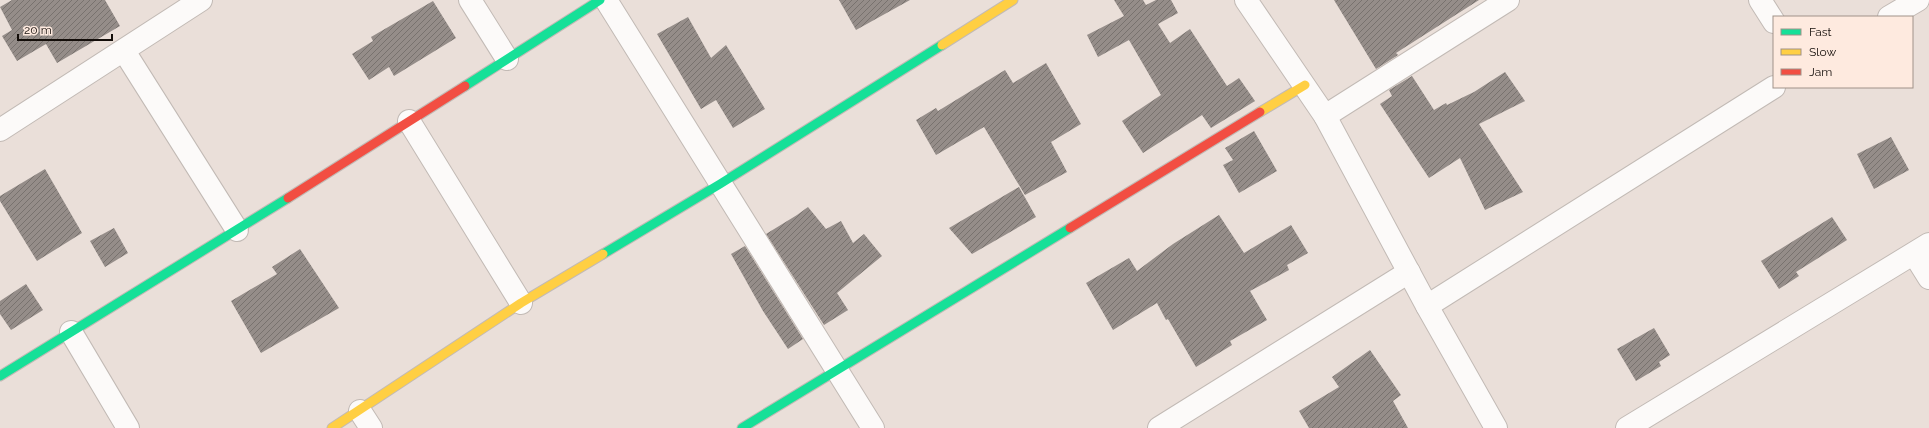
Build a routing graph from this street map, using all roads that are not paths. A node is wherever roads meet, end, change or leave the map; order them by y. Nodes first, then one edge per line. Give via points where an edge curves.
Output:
1 (201, 0) edge
2 (470, 0) edge
3 (600, 0) edge
4 (606, 0) edge
5 (1014, 0) edge
6 (1246, 0) edge
7 (1508, 0) edge
8 (1760, 0) edge
9 (1918, 0) edge
10 (1892, 16) edge
11 (1773, 20) edge
12 (124, 51) junction
13 (507, 60) junction
14 (1305, 85) junction
15 (1773, 88) edge
16 (1325, 116) junction
17 (409, 121) junction
18 (0, 130) edge
19 (720, 184) junction
20 (237, 230) junction
21 (1922, 249) edge
22 (1408, 272) junction
23 (1929, 278) edge
24 (521, 303) junction
25 (1426, 306) junction
26 (71, 332) junction
27 (837, 371) junction
28 (0, 376) edge
29 (365, 419) edge
30 (128, 428) edge
31 (332, 428) edge
32 (742, 428) edge
33 (873, 428) edge
34 (1159, 428) edge
35 (1496, 428) edge
36 (1628, 428) edge

1 - 12 street
2 - 13 street
3 - 13 street
4 - 19 street
5 - 19 street
6 - 14 street
7 - 16 street
8 - 11 street
9 - 10 street
12 - 18 street
12 - 20 street
13 - 17 street
14 - 16 street
14 - 27 street
15 - 25 street
16 - 22 street
17 - 20 street
17 - 24 street
19 - 24 street
19 - 27 street
20 - 26 street
21 - 23 street
21 - 36 street
22 - 25 street
22 - 34 street
24 - 29 street
25 - 35 street
26 - 28 street
26 - 30 street
27 - 32 street
27 - 33 street
29 - 31 street

